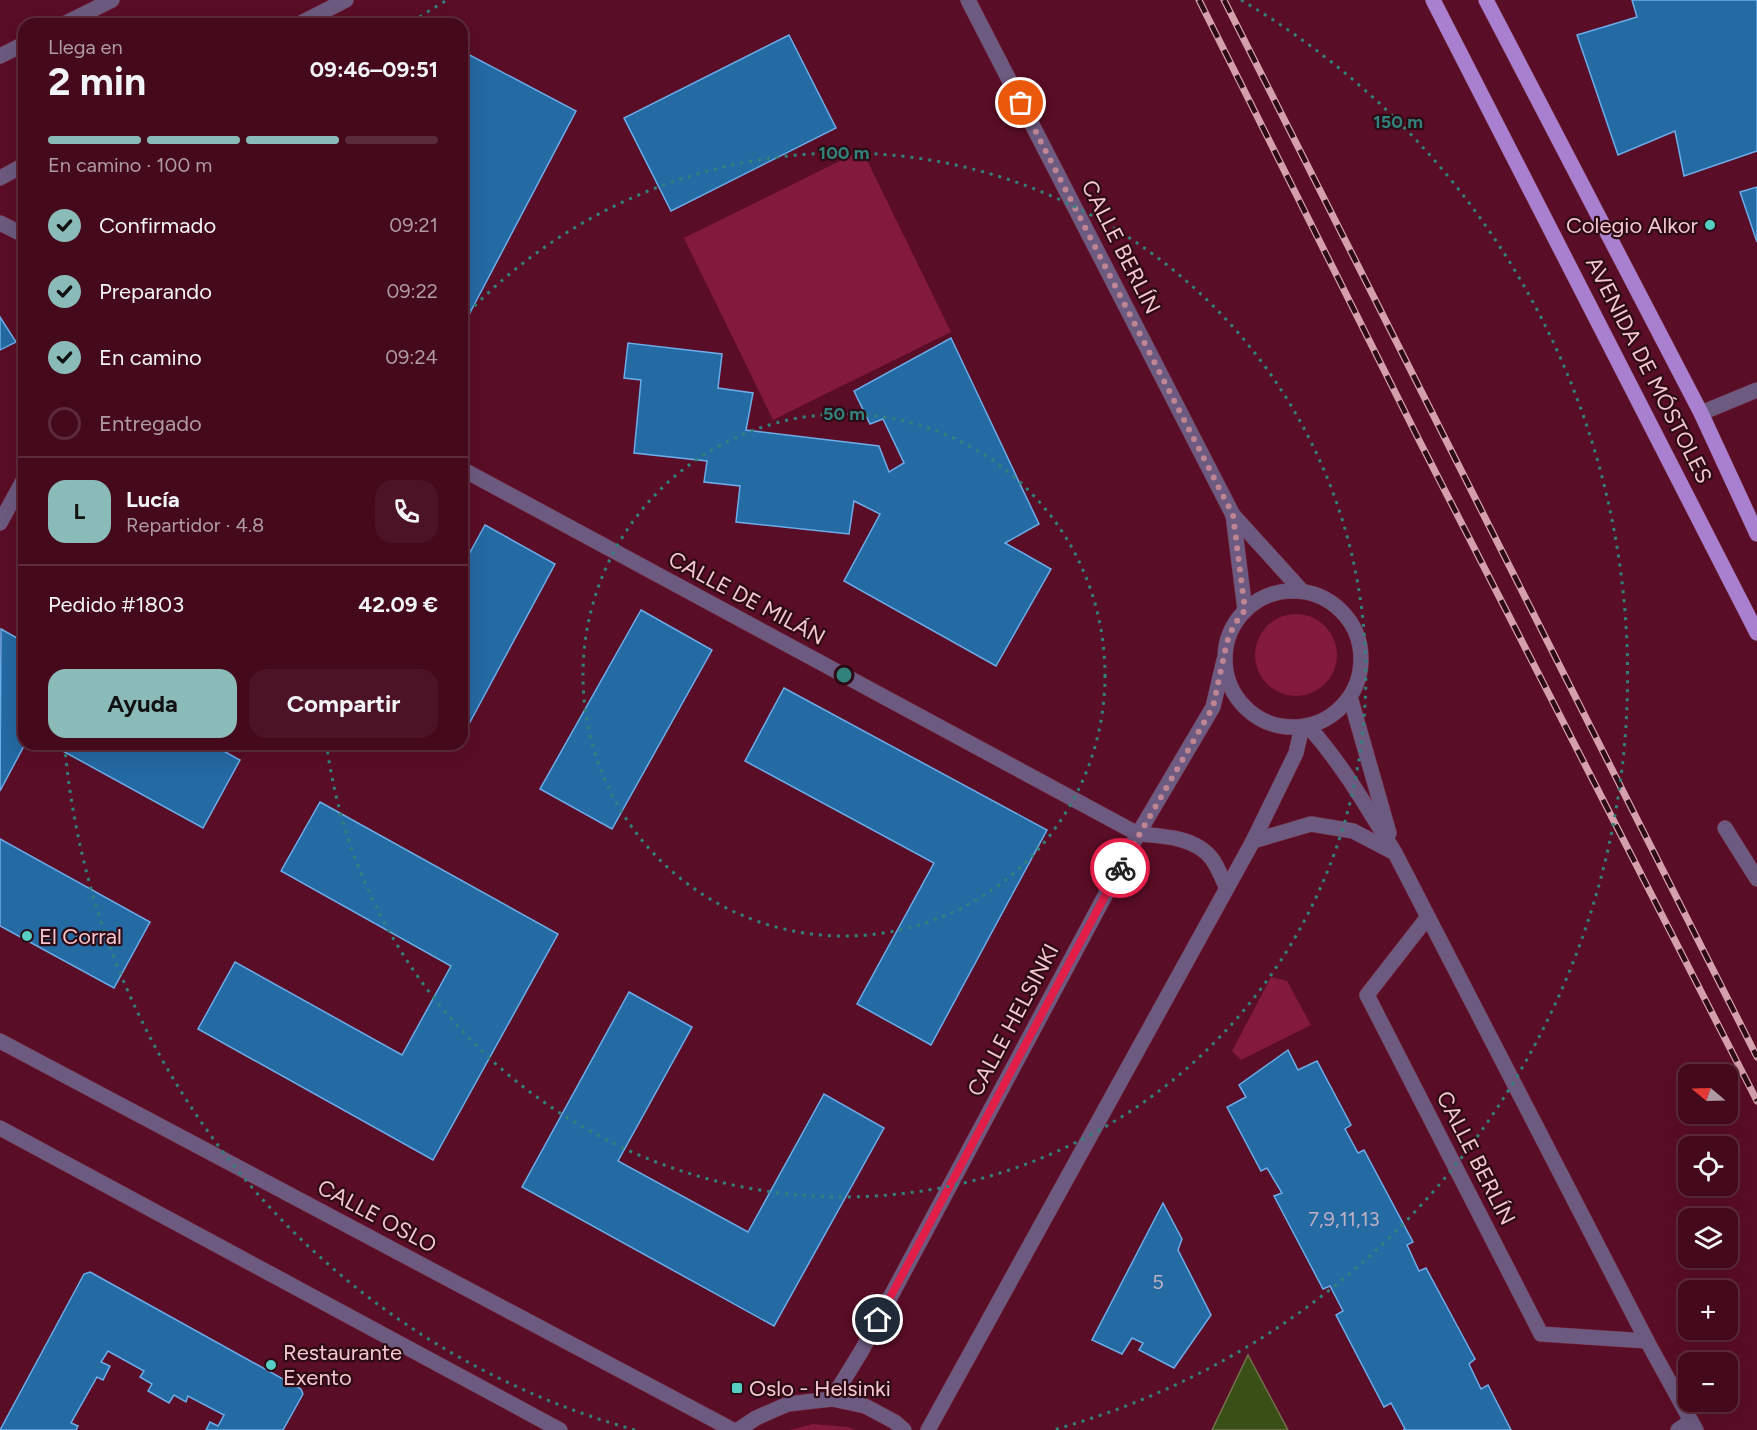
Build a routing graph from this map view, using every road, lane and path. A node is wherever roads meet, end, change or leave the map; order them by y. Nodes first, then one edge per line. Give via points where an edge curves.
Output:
1 (112, 0) edge
2 (345, 0) edge
3 (968, 0) edge
4 (1433, 0) edge
5 (1486, 0) edge
6 (76, 18) edge
7 (310, 18) edge
8 (18, 47) edge
9 (0, 56) edge
10 (18, 168) edge
11 (0, 178) edge
12 (0, 223) edge
13 (18, 233) edge
14 (1757, 390) edge
15 (1701, 413) junction
16 (468, 472) edge
17 (18, 490) edge
18 (1233, 515) junction
19 (0, 524) edge
20 (1757, 534) edge
21 (1302, 591) junction
22 (1245, 610) junction
23 (1757, 633) edge
24 (1224, 660) junction
25 (1351, 700) junction
26 (1305, 726) junction
27 (1725, 828) dead end
28 (1138, 834) junction
29 (1253, 841) junction
30 (1395, 853) junction
31 (1757, 879) edge
32 (1227, 888) junction
33 (1427, 918) junction
34 (0, 1041) edge
35 (0, 1128) edge
36 (1647, 1341) junction
37 (832, 1399) junction
38 (1694, 1426) edge
39 (560, 1430) edge
40 (736, 1430) edge
41 (904, 1430) edge
42 (928, 1430) edge
43 (1678, 1430) edge

1 - 6 street
2 - 7 street
3 - 18 street, CALLE BERLÍN
4 - 23 main road, AVENIDA DE MÓSTOLES
5 - 15 main road, AVENIDA DE MÓSTOLES
8 - 9 street
10 - 11 street
12 - 13 street
14 - 15 street
15 - 20 main road, AVENIDA DE MÓSTOLES
16 - 28 street, CALLE DE MILÁN
17 - 19 street
18 - 21 street, CALLE BERLÍN
18 - 22 street, CALLE BERLÍN
21 - 22 street via 1264,597
21 - 25 street via 1323,597 1341,610 1354,628 1360,670
22 - 24 street via 1234,625
24 - 26 street via 1228,683 1240,703 1257,718 1279,726
24 - 28 street, CALLE HELSINKI via 1213,707
25 - 26 street via 1324,723
25 - 30 street
26 - 29 street
26 - 30 street via 1331,751
27 - 31 street
28 - 32 street via 1196,844 1212,858
28 - 37 street, CALLE HELSINKI via 862,1350
29 - 30 street via 1311,825 1353,831
29 - 32 street
30 - 33 street
32 - 42 street
33 - 36 street
33 - 36 street, CALLE BERLÍN via 1367,995 1541,1334
34 - 40 street, CALLE OSLO
35 - 39 street
36 - 38 street
37 - 40 street via 788,1404
37 - 41 street via 865,1406
38 - 43 street

